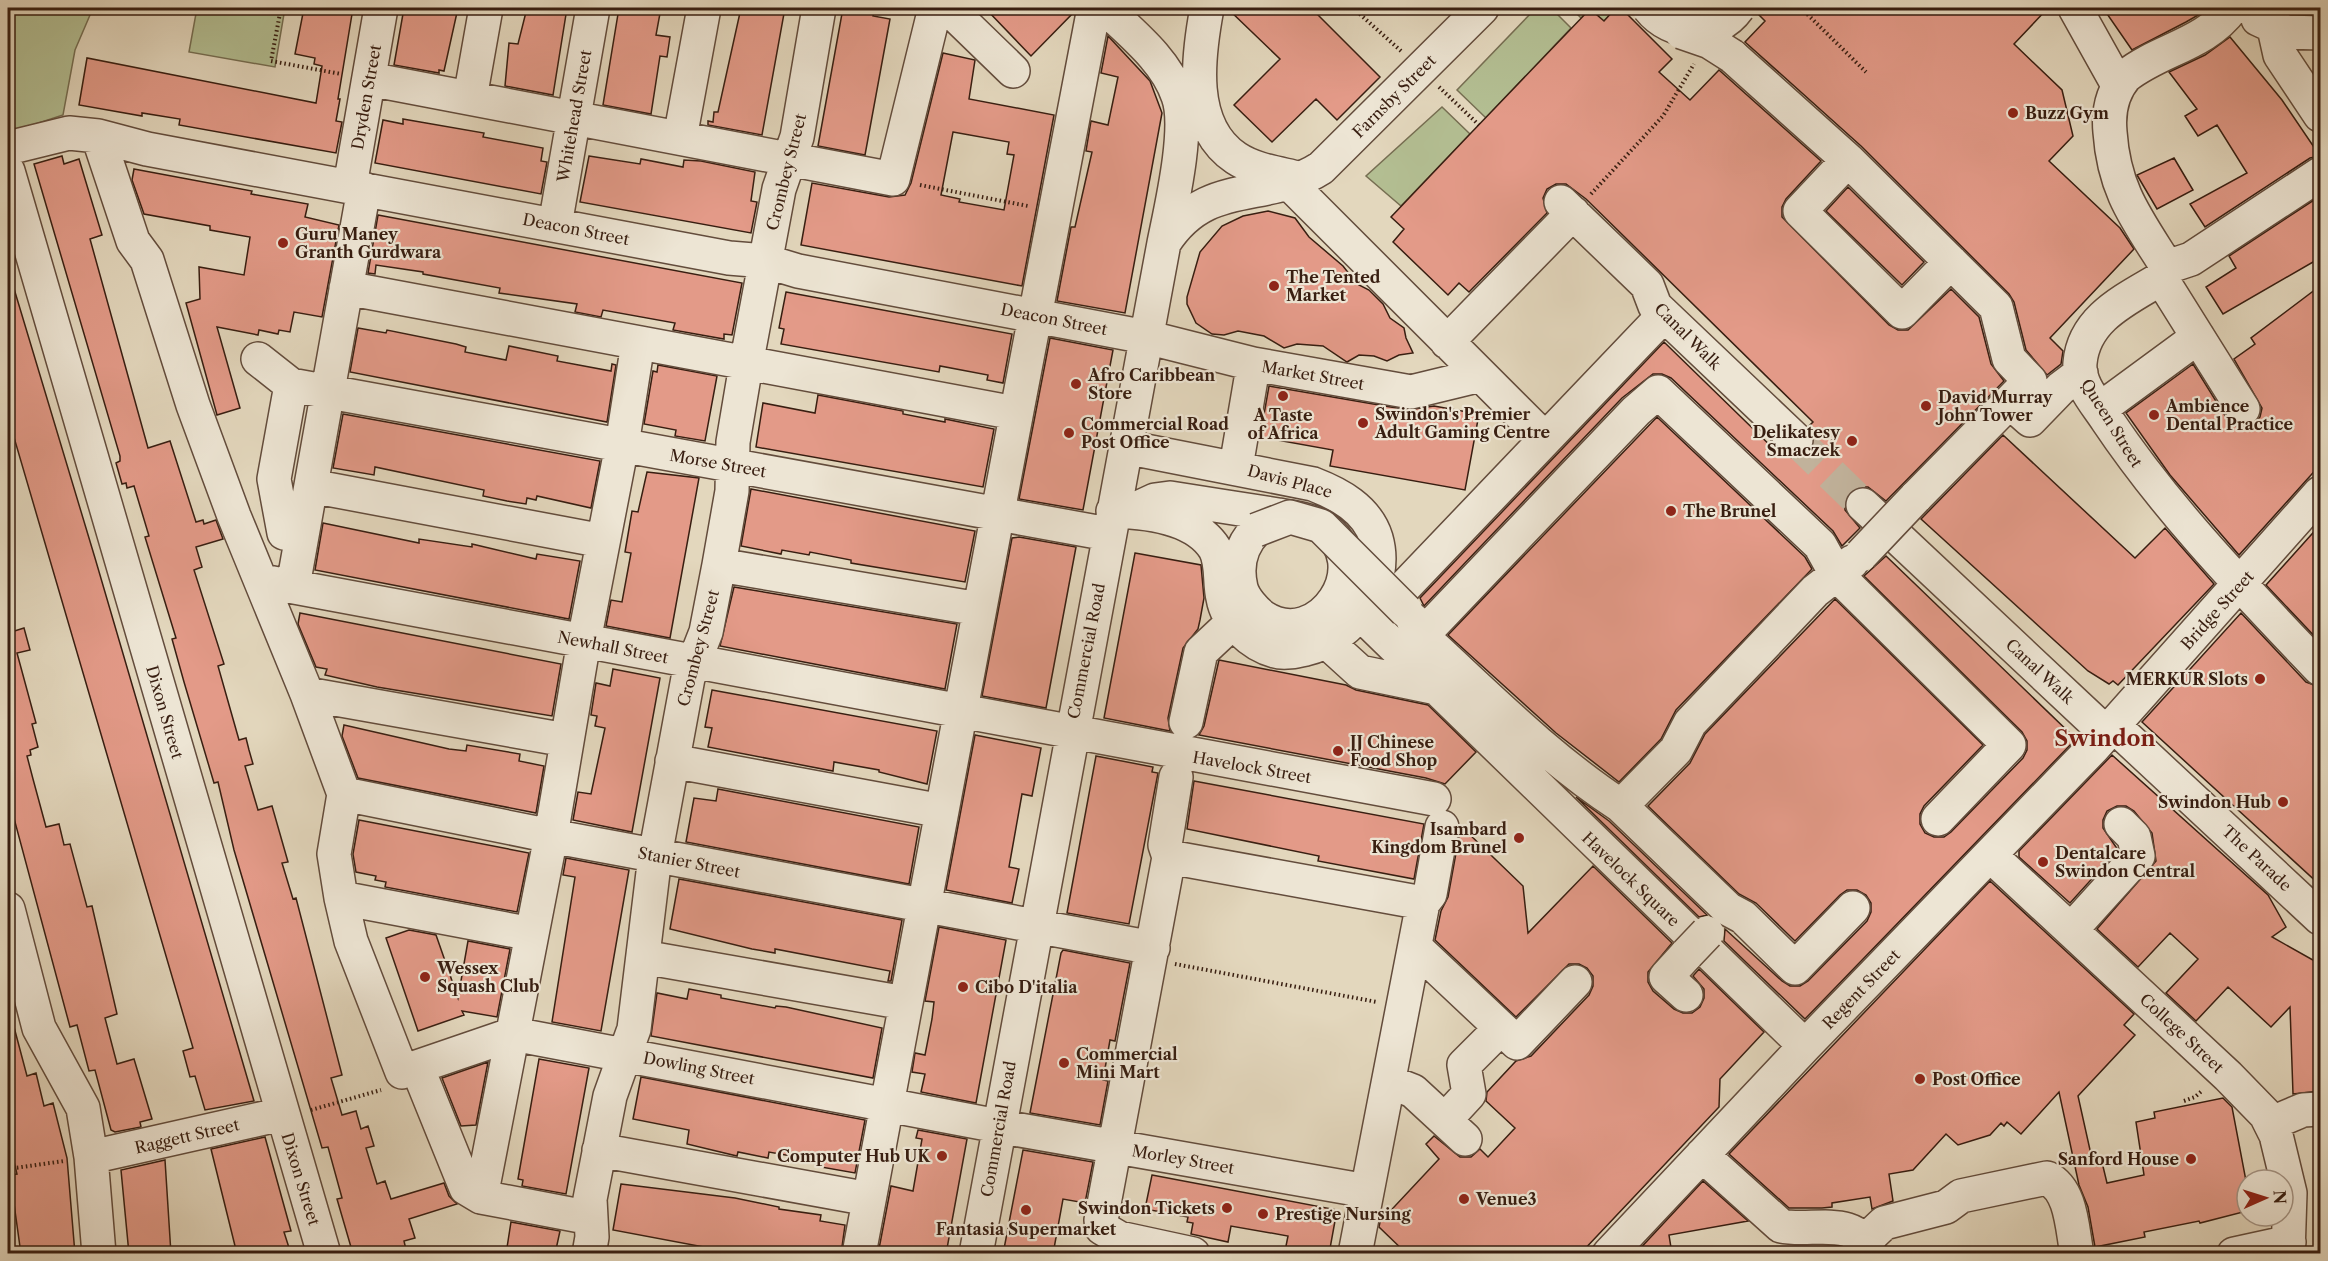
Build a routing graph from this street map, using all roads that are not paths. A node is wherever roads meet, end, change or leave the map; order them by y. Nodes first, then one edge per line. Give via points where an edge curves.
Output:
1 (381, 8) edge
2 (486, 8) edge
3 (593, 8) edge
4 (704, 8) edge
5 (819, 8) edge
6 (935, 8) edge
7 (948, 8) edge
8 (1094, 8) edge
9 (1105, 8) edge
10 (1482, 8) edge
11 (1649, 8) edge
12 (1738, 8) edge
13 (2075, 8) edge
14 (2232, 8) edge
15 (2260, 19) edge
16 (1204, 23) edge
17 (2320, 33) edge
18 (1152, 55) junction
19 (1013, 71) dead end
20 (369, 79) junction
21 (2118, 85) junction
22 (471, 98) junction
23 (2320, 115) edge
24 (574, 118) junction
25 (98, 136) junction
26 (680, 138) junction
27 (8, 148) edge
28 (789, 159) junction
29 (1848, 160) junction
30 (8, 171) edge
31 (2320, 174) edge
32 (1296, 181) junction
33 (357, 188) junction
34 (555, 225) junction
35 (1164, 243) junction
36 (765, 261) junction
37 (1951, 262) junction
38 (2164, 273) junction
39 (346, 288) junction
40 (1033, 315) junction
41 (1664, 315) junction
42 (1146, 337) junction
43 (1442, 337) junction
44 (2198, 337) junction
45 (638, 343) junction
46 (258, 359) dead end
47 (746, 365) junction
48 (1252, 373) dead end
49 (2081, 373) junction
50 (1481, 375) junction
51 (291, 385) junction
52 (328, 392) junction
53 (2100, 409) junction
54 (2243, 409) dead end
55 (2021, 412) dead end
56 (1014, 413) junction
57 (1545, 439) junction
58 (1796, 440) tunnel mouth
59 (622, 446) junction
60 (1134, 449) junction
61 (732, 466) junction
62 (1236, 467) junction
63 (312, 486) junction
64 (2320, 493) edge
65 (1228, 507) junction
66 (998, 514) junction
67 (1118, 519) junction
68 (1879, 519) tunnel mouth
69 (284, 533) dead end
70 (603, 541) junction
71 (719, 565) junction
72 (1849, 565) junction
73 (278, 584) junction
74 (2248, 591) junction
75 (979, 609) junction
76 (1233, 622) junction
77 (1425, 639) junction
78 (584, 641) junction
79 (1327, 642) junction
80 (694, 663) junction
81 (2320, 669) edge
82 (307, 694) junction
83 (1448, 700) junction
84 (961, 711) junction
85 (1186, 722) dead end
86 (2109, 729) junction
87 (1071, 732) junction
88 (566, 740) junction
89 (672, 761) junction
90 (1176, 777) dead end
91 (344, 794) junction
92 (1621, 806) junction
93 (942, 811) junction
94 (1938, 819) dead end
95 (2121, 824) dead end
96 (551, 836) junction
97 (655, 856) junction
98 (1991, 856) junction
99 (1169, 857) junction
100 (341, 898) junction
101 (1424, 903) junction
102 (924, 905) junction
103 (1853, 908) dead end
104 (8, 909) edge
105 (2320, 918) edge
106 (2067, 926) junction
107 (1035, 927) junction
108 (1708, 932) junction
109 (532, 934) junction
110 (1415, 947) junction
111 (1152, 953) junction
112 (643, 957) junction
113 (1575, 982) dead end
114 (1686, 995) dead end
115 (905, 1003) junction
116 (1501, 1028) junction
117 (513, 1034) junction
118 (1805, 1046) junction
119 (626, 1054) junction
120 (409, 1069) junction
121 (1390, 1083) junction
122 (886, 1105) junction
123 (2320, 1109) edge
124 (283, 1116) junction
125 (2272, 1123) junction
126 (999, 1126) junction
127 (1114, 1146) junction
128 (599, 1150) junction
129 (1702, 1155) junction
130 (91, 1157) junction
131 (1368, 1191) junction
132 (481, 1197) junction
133 (869, 1199) junction
134 (591, 1218) junction
135 (1867, 1247) edge
136 (2288, 1248) edge
137 (592, 1253) edge
138 (99, 1254) edge
139 (324, 1254) edge
140 (859, 1254) edge
141 (976, 1254) edge
142 (1193, 1254) edge
143 (1356, 1254) edge
144 (1609, 1254) edge
145 (2077, 1254) edge
146 (2234, 1254) edge

1 - 20 street, Dryden Street
2 - 22 street
3 - 24 street, Whitehead Street
4 - 26 street
5 - 28 street, Crombey Street via 799,127
6 - 28 street via 893,180
7 - 19 street
8 - 40 street
9 - 18 street, Commercial Road
10 - 32 street, Farnsby Street via 1325,165
11 - 12 street, bridge via 1670,26 1690,30 1714,27
11 - 29 street, bridge via 1656,21 1668,28 1710,42 1732,56
13 - 21 street
14 - 21 street via 2208,32 2142,65
15 - 17 street via 2296,33
15 - 23 street
16 - 18 street via 1183,54
16 - 32 street via 1201,98 1220,143 1246,163
18 - 35 street, Commercial Road via 1174,87 1181,111 1177,167
20 - 22 street
20 - 33 street, Dryden Street
21 - 38 street via 2109,124 2117,180
22 - 24 street
24 - 26 street
24 - 34 street, Whitehead Street
25 - 27 street, Deacon Street via 69,133
25 - 33 street, Deacon Street via 147,149
25 - 73 street via 133,241 147,260 193,405 234,516
26 - 28 street
28 - 36 street, Crombey Street
29 - 37 street
29 - 37 street via 1800,211 1902,312
30 - 124 street, Dixon Street
31 - 38 street, Queen Street via 2192,259
32 - 35 street, Farnsby Street via 1209,202 1181,220
32 - 43 street
33 - 34 street, Deacon Street
33 - 39 street, Dryden Street
34 - 36 street, Deacon Street via 729,258
35 - 42 street, Commercial Road
36 - 40 street, Deacon Street via 798,271
36 - 47 street, Crombey Street
37 - 72 street, bridge via 1996,307 2008,359 2030,381
38 - 44 street
38 - 49 street, Queen Street via 2096,322 2083,347
39 - 45 street
39 - 52 street, Dryden Street
40 - 42 street, Deacon Street
40 - 56 street
41 - 43 street, Canal Walk via 1655,306 1647,285 1573,205
41 - 57 street
41 - 58 street, Canal Walk
42 - 50 street, Market Street via 1253,364 1411,392
42 - 60 street, Commercial Road
43 - 50 street
44 - 53 street via 2147,368
44 - 54 street
45 - 47 street
45 - 59 street
46 - 51 street
47 - 56 street
47 - 61 street, Crombey Street
48 - 62 street
49 - 53 street, Queen Street
49 - 55 street via 2030,420
50 - 57 street
51 - 52 street, Morse Street
51 - 69 street via 274,478
52 - 59 street, Morse Street
52 - 63 street, Dryden Street
53 - 74 street, Queen Street via 2126,459
56 - 66 street
57 - 83 street, Havelock Square via 1370,623
59 - 61 street, Morse Street
59 - 70 street
60 - 62 street, Davis Place
60 - 65 street via 1157,466 1208,491
60 - 67 street, Commercial Road
61 - 66 street, Morse Street
61 - 71 street, Crombey Street via 732,491
62 - 79 street, Davis Place via 1340,494 1364,516 1376,538 1379,565 1373,590 1360,615
63 - 70 street
63 - 73 street, Dryden Street
64 - 74 street, Bridge Street
65 - 67 street via 1170,498 1155,500
65 - 77 street, bridge via 1301,519 1309,521 1323,527 1328,532 1334,538 1341,550 1345,577 1330,609 1293,625 1269,621 1242,592 1239,564 1246,543 1257,530 1290,518 1298,519 1307,520 1321,526 1329,534 1338,541 1406,610
66 - 67 street, Morse Street
66 - 75 street
67 - 76 street, Davis Place via 1199,530 1216,551 1223,600
67 - 87 street, Commercial Road
68 - 86 street, Canal Walk
70 - 78 street
71 - 75 street
71 - 80 street, Crombey Street via 706,632
72 - 77 street via 1820,545 1658,392 1430,627
72 - 92 street via 1815,591 1690,723 1676,750
72 - 94 street via 2009,745
73 - 78 street, Newhall Street
73 - 82 street
74 - 81 street, Queen Street
74 - 86 street, Bridge Street
75 - 84 street
76 - 79 street, Davis Place via 1252,640 1275,651 1296,651
76 - 85 street via 1201,652
77 - 92 street via 1538,743
78 - 80 street, Newhall Street
78 - 88 street
79 - 83 street via 1360,672
80 - 84 street, Newhall Street
80 - 89 street, Crombey Street
82 - 88 street
82 - 91 street
83 - 118 street, Havelock Square
84 - 87 street, Newhall Street
84 - 93 street
86 - 98 street, Regent Street
86 - 105 street, The Parade
87 - 101 street, Havelock Street via 1438,813 1430,894
87 - 107 street, Commercial Road
88 - 96 street
89 - 93 street
89 - 97 street, Crombey Street
90 - 99 street via 1165,844
91 - 96 street, Stanier Street
91 - 100 street via 334,854
92 - 108 street
93 - 102 street
95 - 106 street via 2134,837 2138,856
96 - 97 street, Stanier Street
96 - 109 street
97 - 102 street, Stanier Street
97 - 112 street, Crombey Street
98 - 106 street, College Street
98 - 118 street, Regent Street
99 - 101 street
99 - 111 street
100 - 109 street
100 - 120 street via 351,941
101 - 110 street
102 - 107 street, Stanier Street
102 - 115 street
103 - 108 street via 1795,968 1743,917
104 - 130 street via 39,1028 83,1108
106 - 125 street, College Street via 2256,1102
107 - 111 street, Stanier Street
107 - 126 street, Commercial Road
108 - 114 street via 1666,977
109 - 117 street
110 - 116 street
110 - 121 street
111 - 127 street
112 - 115 street
112 - 119 street, Crombey Street via 634,1029
113 - 116 street via 1517,1043
115 - 122 street
116 - 121 street via 1464,1065 1469,1094 1455,1130 1413,1091
117 - 119 street, Dowling Street
117 - 120 street, Dowling Street
117 - 132 street
118 - 129 street, Regent Street
119 - 122 street, Dowling Street
119 - 128 street, Crombey Street via 610,1096
120 - 132 street via 466,1188
121 - 131 street
122 - 126 street, Dowling Street
122 - 133 street
123 - 125 street via 2303,1110
124 - 130 street, Raggett Street
124 - 139 street, Dixon Street
125 - 136 street, College Street via 2290,1193
126 - 127 street, Morley Street
126 - 141 street, Commercial Road
127 - 131 street, Morley Street
127 - 142 street via 1102,1228 1119,1238
128 - 133 street
128 - 134 street, Crombey Street via 590,1199
129 - 135 street via 1780,1226 1841,1228 1858,1234
129 - 144 street, Regent Street
130 - 138 street
131 - 143 street
132 - 134 street
133 - 140 street
134 - 137 street, Crombey Street
135 - 145 street via 1884,1224 1946,1207 1961,1196 2047,1178 2061,1187 2066,1198
136 - 146 street

